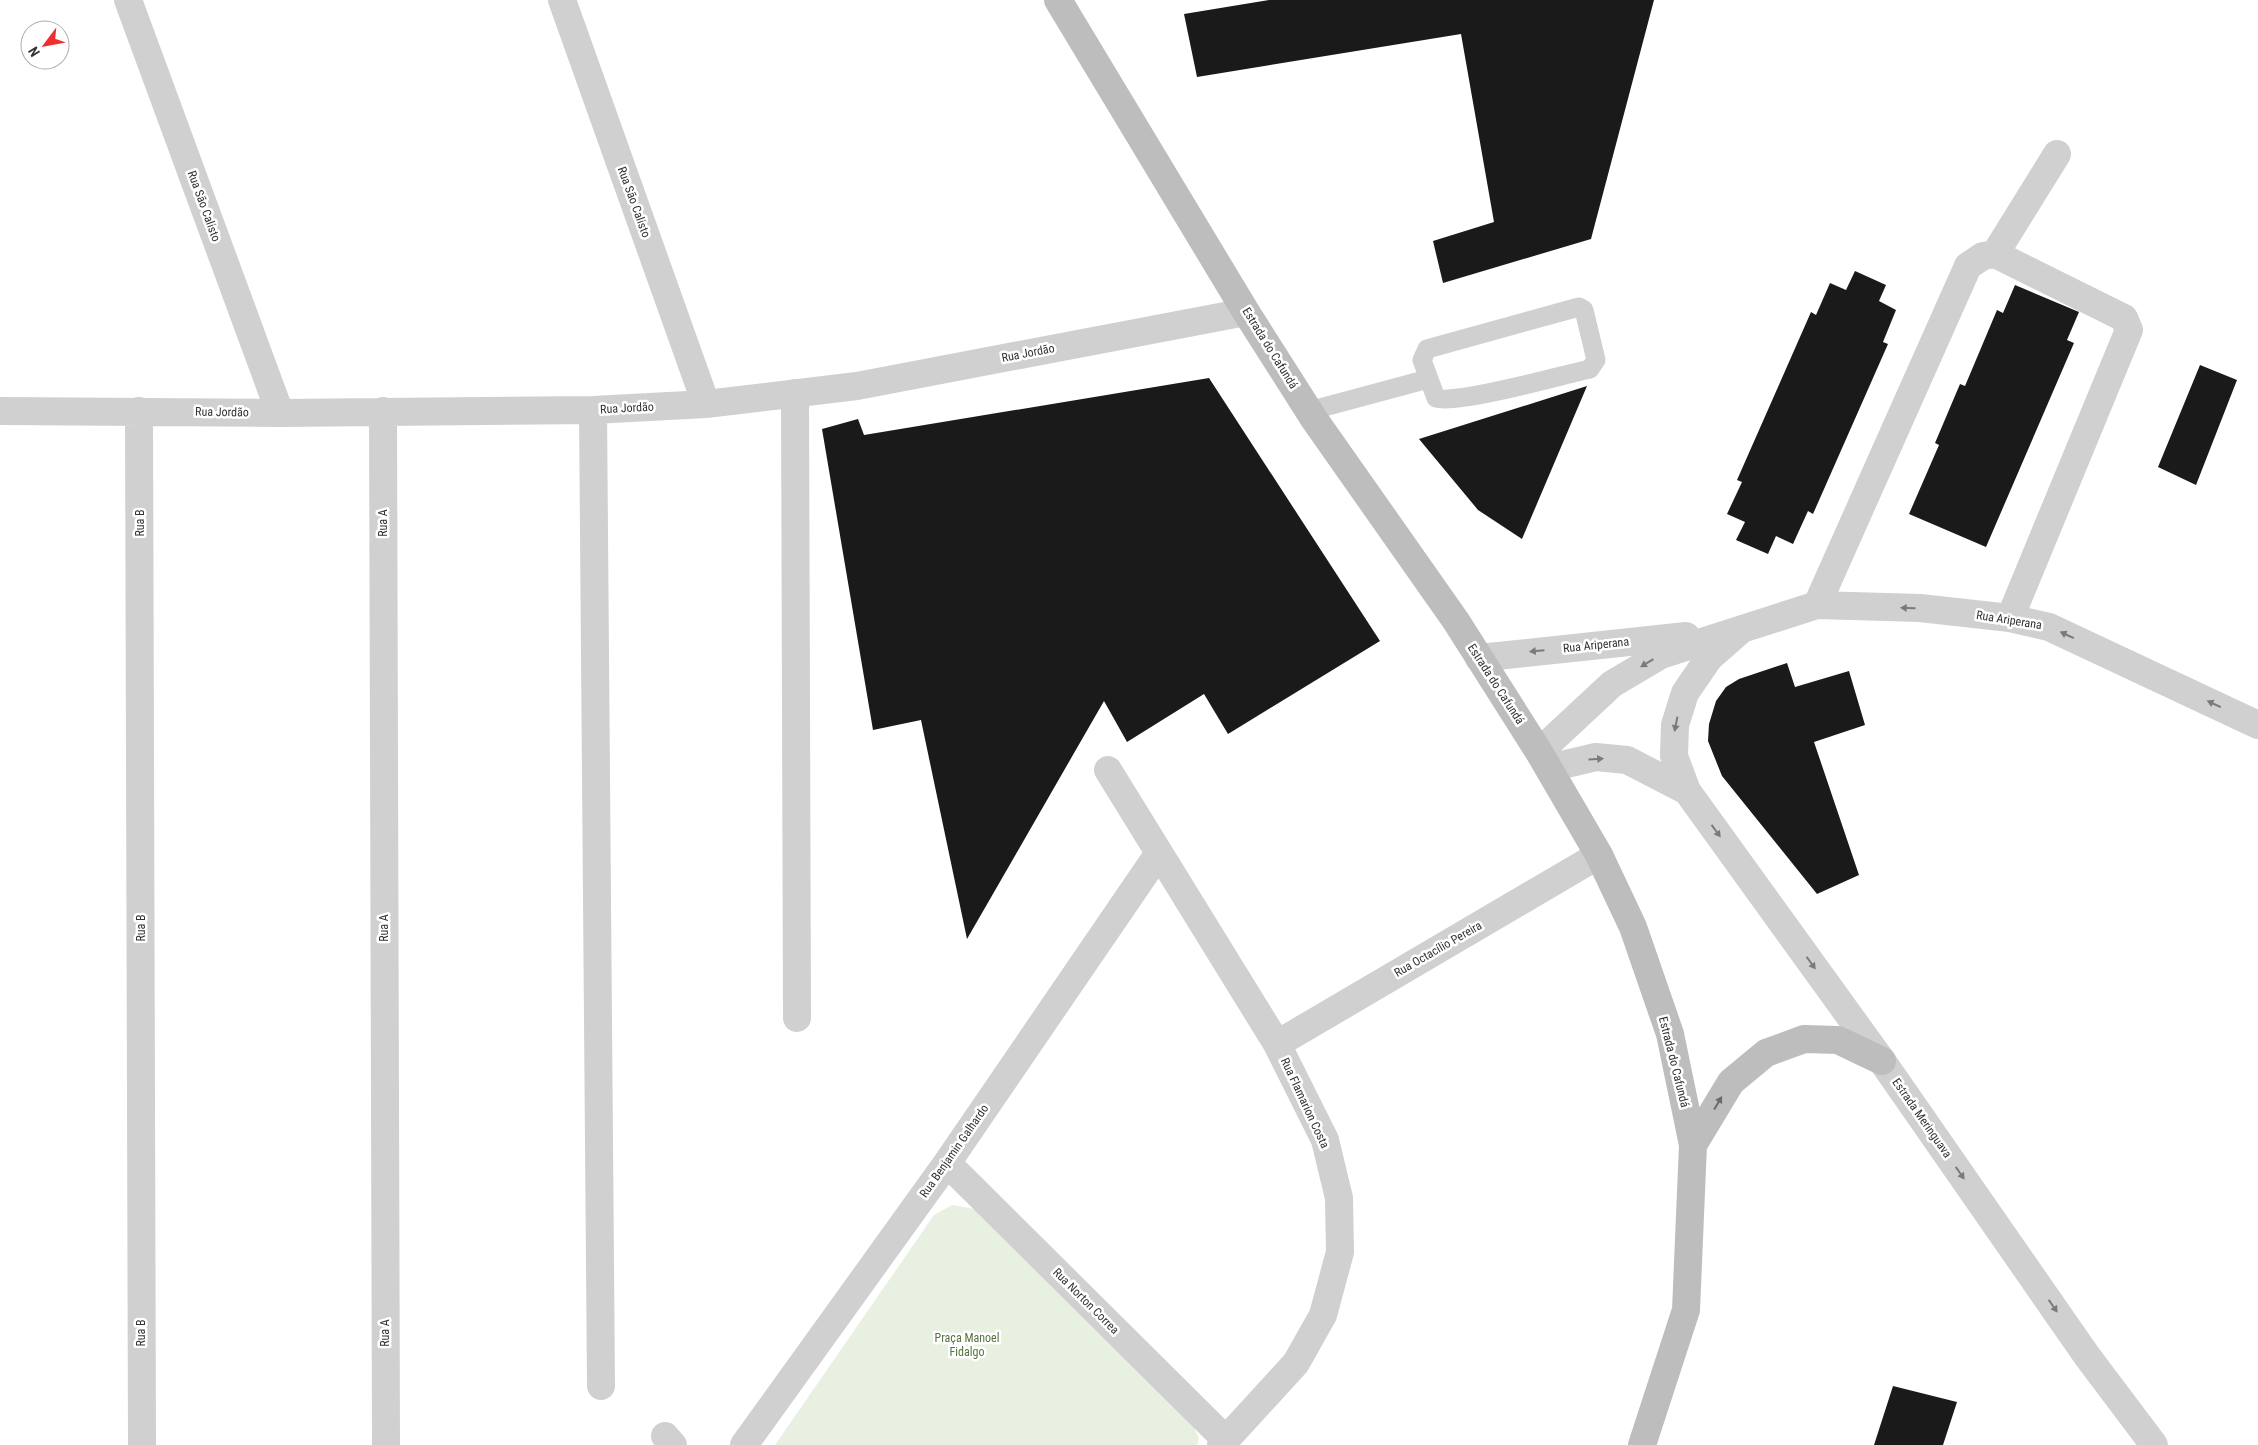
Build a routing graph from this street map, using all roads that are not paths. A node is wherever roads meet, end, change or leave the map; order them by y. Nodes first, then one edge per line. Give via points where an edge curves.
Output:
1 (128, 0) edge
2 (562, 0) edge
3 (1058, 0) edge
4 (2057, 154) dead end
5 (1995, 254) junction
6 (1246, 312) junction
7 (1428, 379) junction
8 (795, 393) junction
9 (706, 404) junction
10 (593, 410) junction
11 (0, 411) edge
12 (139, 411) junction
13 (383, 411) junction
14 (1309, 411) junction
15 (280, 413) junction
16 (1817, 605) junction
17 (2010, 618) junction
18 (1742, 630) junction
19 (1478, 658) junction
20 (2258, 725) edge
21 (1544, 760) junction
22 (1108, 770) dead end
23 (1688, 791) junction
24 (1160, 853) junction
25 (1599, 855) junction
26 (797, 1018) dead end
27 (1277, 1044) junction
28 (1882, 1061) junction
29 (1693, 1145) junction
30 (947, 1163) junction
31 (601, 1386) dead end
32 (1224, 1442) edge
33 (142, 1445) edge
34 (386, 1445) edge
35 (744, 1445) edge
36 (1642, 1445) edge
37 (2154, 1445) edge

1 - 15 street, Rua São Calisto
2 - 9 street, Rua São Calisto
3 - 6 main road, Estrada do Cafundá
4 - 5 street
5 - 16 street via 1984,256 1968,266
5 - 17 street via 2124,318 2129,330
6 - 8 street, Rua Jordão via 856,386
6 - 14 main road, Estrada do Cafundá
7 - 7 lane via 1436,398 1441,400 1464,398 1590,369 1596,360 1584,310 1579,307 1427,349 1422,360
7 - 14 lane
8 - 9 street, Rua Jordão
8 - 26 street
9 - 10 street, Rua Jordão
10 - 13 street, Rua Jordão
10 - 31 street
11 - 12 street, Rua Jordão
12 - 15 street, Rua Jordão
12 - 33 street, Rua B
13 - 15 street, Rua Jordão
13 - 34 street, Rua A
14 - 19 main road, Estrada do Cafundá via 1456,621
17 -> 16 street, Rua Ariperana via 1920,608
16 - 18 street, Rua Ariperana
20 -> 17 street, Rua Ariperana via 2049,627
18 -> 19 street, Rua Ariperana
18 -> 21 street, Rua Ariperana via 1661,654 1612,684
18 -> 23 street, Estrada Meringuava via 1709,658 1685,693 1675,725 1674,756
19 - 21 main road, Estrada do Cafundá
21 -> 23 street, Estrada Meringuava via 1596,757 1626,760
21 - 25 main road, Estrada do Cafundá
22 - 24 street, Rua Flamarion Costa
23 -> 28 street, Estrada Meringuava
24 - 27 street, Rua Flamarion Costa
24 - 30 street, Rua Benjamin Galhardo
25 - 27 street, Rua Octacílio Pereira
25 - 29 main road, Estrada do Cafundá via 1633,928 1670,1034
27 - 32 street, Rua Flamarion Costa via 1325,1140 1339,1198 1340,1252 1322,1315 1296,1363
29 -> 28 main road via 1731,1082 1766,1053 1804,1039 1838,1040
28 -> 37 street, Estrada Meringuava via 2087,1356
29 - 36 main road, Estrada do Cafundá via 1686,1310
30 - 32 street, Rua Norton Correa
30 - 35 street, Rua Benjamin Galhardo

